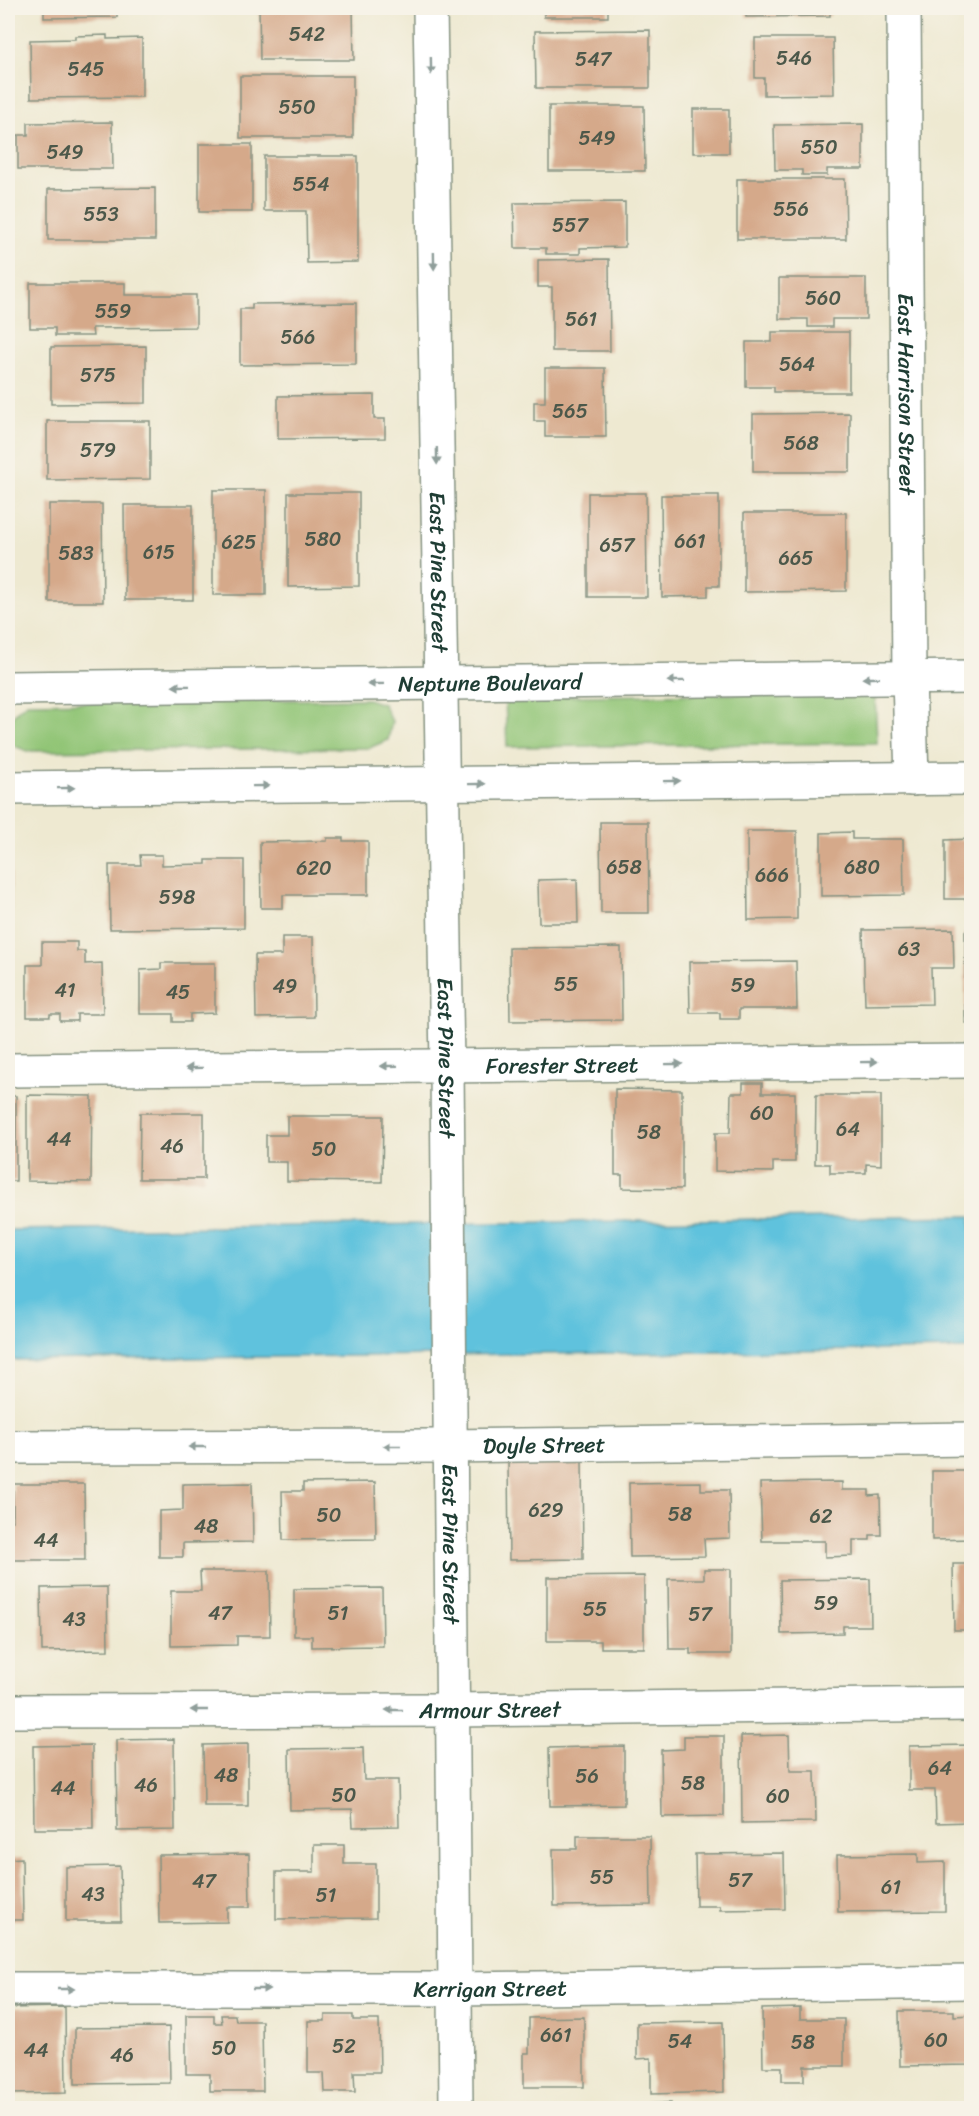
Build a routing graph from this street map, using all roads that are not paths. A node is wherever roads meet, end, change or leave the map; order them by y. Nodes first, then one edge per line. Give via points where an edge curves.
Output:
1 (430, 8) edge
2 (904, 8) edge
3 (972, 677) edge
4 (909, 678) junction
5 (441, 683) junction
6 (8, 688) edge
7 (972, 778) edge
8 (912, 779) junction
9 (443, 784) junction
10 (8, 788) edge
11 (972, 1061) edge
12 (447, 1066) junction
13 (8, 1070) edge
14 (972, 1440) edge
15 (450, 1446) junction
16 (8, 1447) edge
17 (972, 1704) edge
18 (453, 1710) junction
19 (8, 1711) edge
20 (972, 1982) edge
21 (8, 1989) edge
22 (455, 1989) junction
23 (456, 2109) edge

1 -> 5 street, East Pine Street
2 - 4 street, East Harrison Street
3 - 4 street, Neptune Boulevard
4 -> 5 street, Neptune Boulevard
4 - 8 street, East Harrison Street
5 -> 6 street, Neptune Boulevard
5 - 9 street, East Pine Street
7 - 8 street
9 -> 8 street
10 -> 9 street
9 - 12 street, East Pine Street
12 -> 11 street, Forester Street
12 -> 13 street, Forester Street
12 - 15 street, East Pine Street
14 - 15 street, Doyle Street
15 -> 16 street, Doyle Street
15 - 18 street, East Pine Street
17 - 18 street, Armour Street
18 -> 19 street, Armour Street
18 - 22 street, East Pine Street
20 - 22 street, Kerrigan Street
21 -> 22 street, Kerrigan Street
22 - 23 street, East Pine Street

